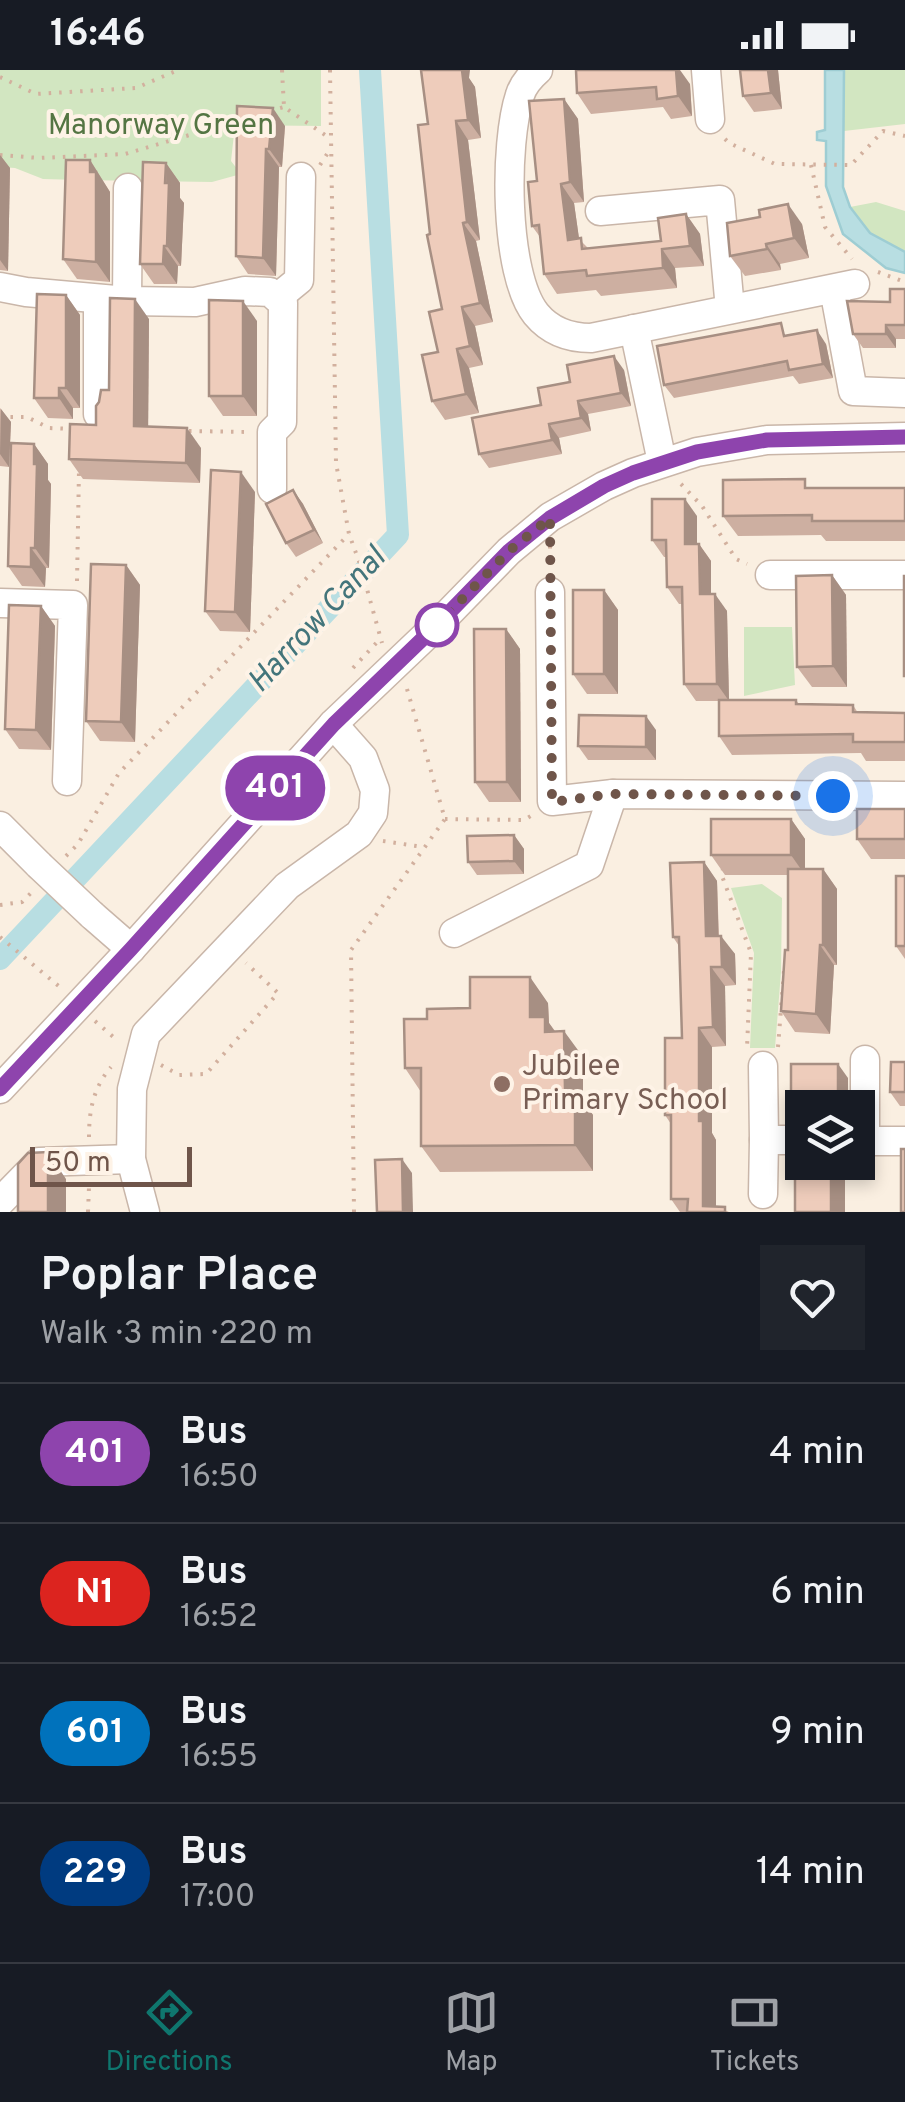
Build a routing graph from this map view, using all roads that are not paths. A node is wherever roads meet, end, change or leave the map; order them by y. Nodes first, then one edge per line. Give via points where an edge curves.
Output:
1 (538, 70) edge
2 (706, 70) edge
3 (710, 120) road end
4 (300, 177) dead end
5 (128, 188) dead end
6 (600, 211) dead end
7 (0, 288) edge
8 (277, 298) junction
9 (98, 299) junction
10 (127, 301) junction
11 (730, 309) junction
12 (634, 329) junction
13 (905, 393) edge
14 (89, 422) edge
15 (905, 437) edge
16 (662, 462) junction
17 (272, 490) dead end
18 (770, 575) dead end
19 (905, 575) edge
20 (550, 592) road end
21 (0, 603) edge
22 (334, 724) junction
23 (67, 782) dead end
24 (613, 794) junction
25 (905, 796) edge
26 (0, 826) edge
27 (454, 934) dead end
28 (131, 949) junction
29 (763, 1059) road end
30 (866, 1060) dead end
31 (0, 1089) edge
32 (864, 1090) edge
33 (764, 1140) junction
34 (785, 1140) edge
35 (875, 1140) edge
36 (905, 1141) edge
37 (131, 1159) junction
38 (763, 1194) dead end
39 (0, 1202) edge
40 (145, 1212) edge

1 - 12 street via 520,93 509,176 513,235 530,306 568,335 591,338
2 - 3 street
4 - 8 street via 299,280
5 - 10 street
6 - 11 street via 720,200
7 - 9 street
8 - 10 street via 245,291 195,302
8 - 17 street via 283,303
9 - 10 street
9 - 14 street
11 - 12 street
11 - 13 street via 855,277 852,390
12 - 16 street
15 - 16 street via 767,440
16 - 22 street via 550,518
18 - 19 street
20 - 24 street via 552,802
21 - 23 street via 73,605
22 - 28 street
22 - 37 street via 364,758 375,790 373,813 359,834 288,886 133,1052
24 - 25 street
24 - 27 street via 589,866
26 - 28 street, bridge via 43,874
28 - 31 street
29 - 33 street
30 - 32 street
33 - 34 street
33 - 38 street
35 - 36 street
37 - 39 street via 39,1162
37 - 40 street

